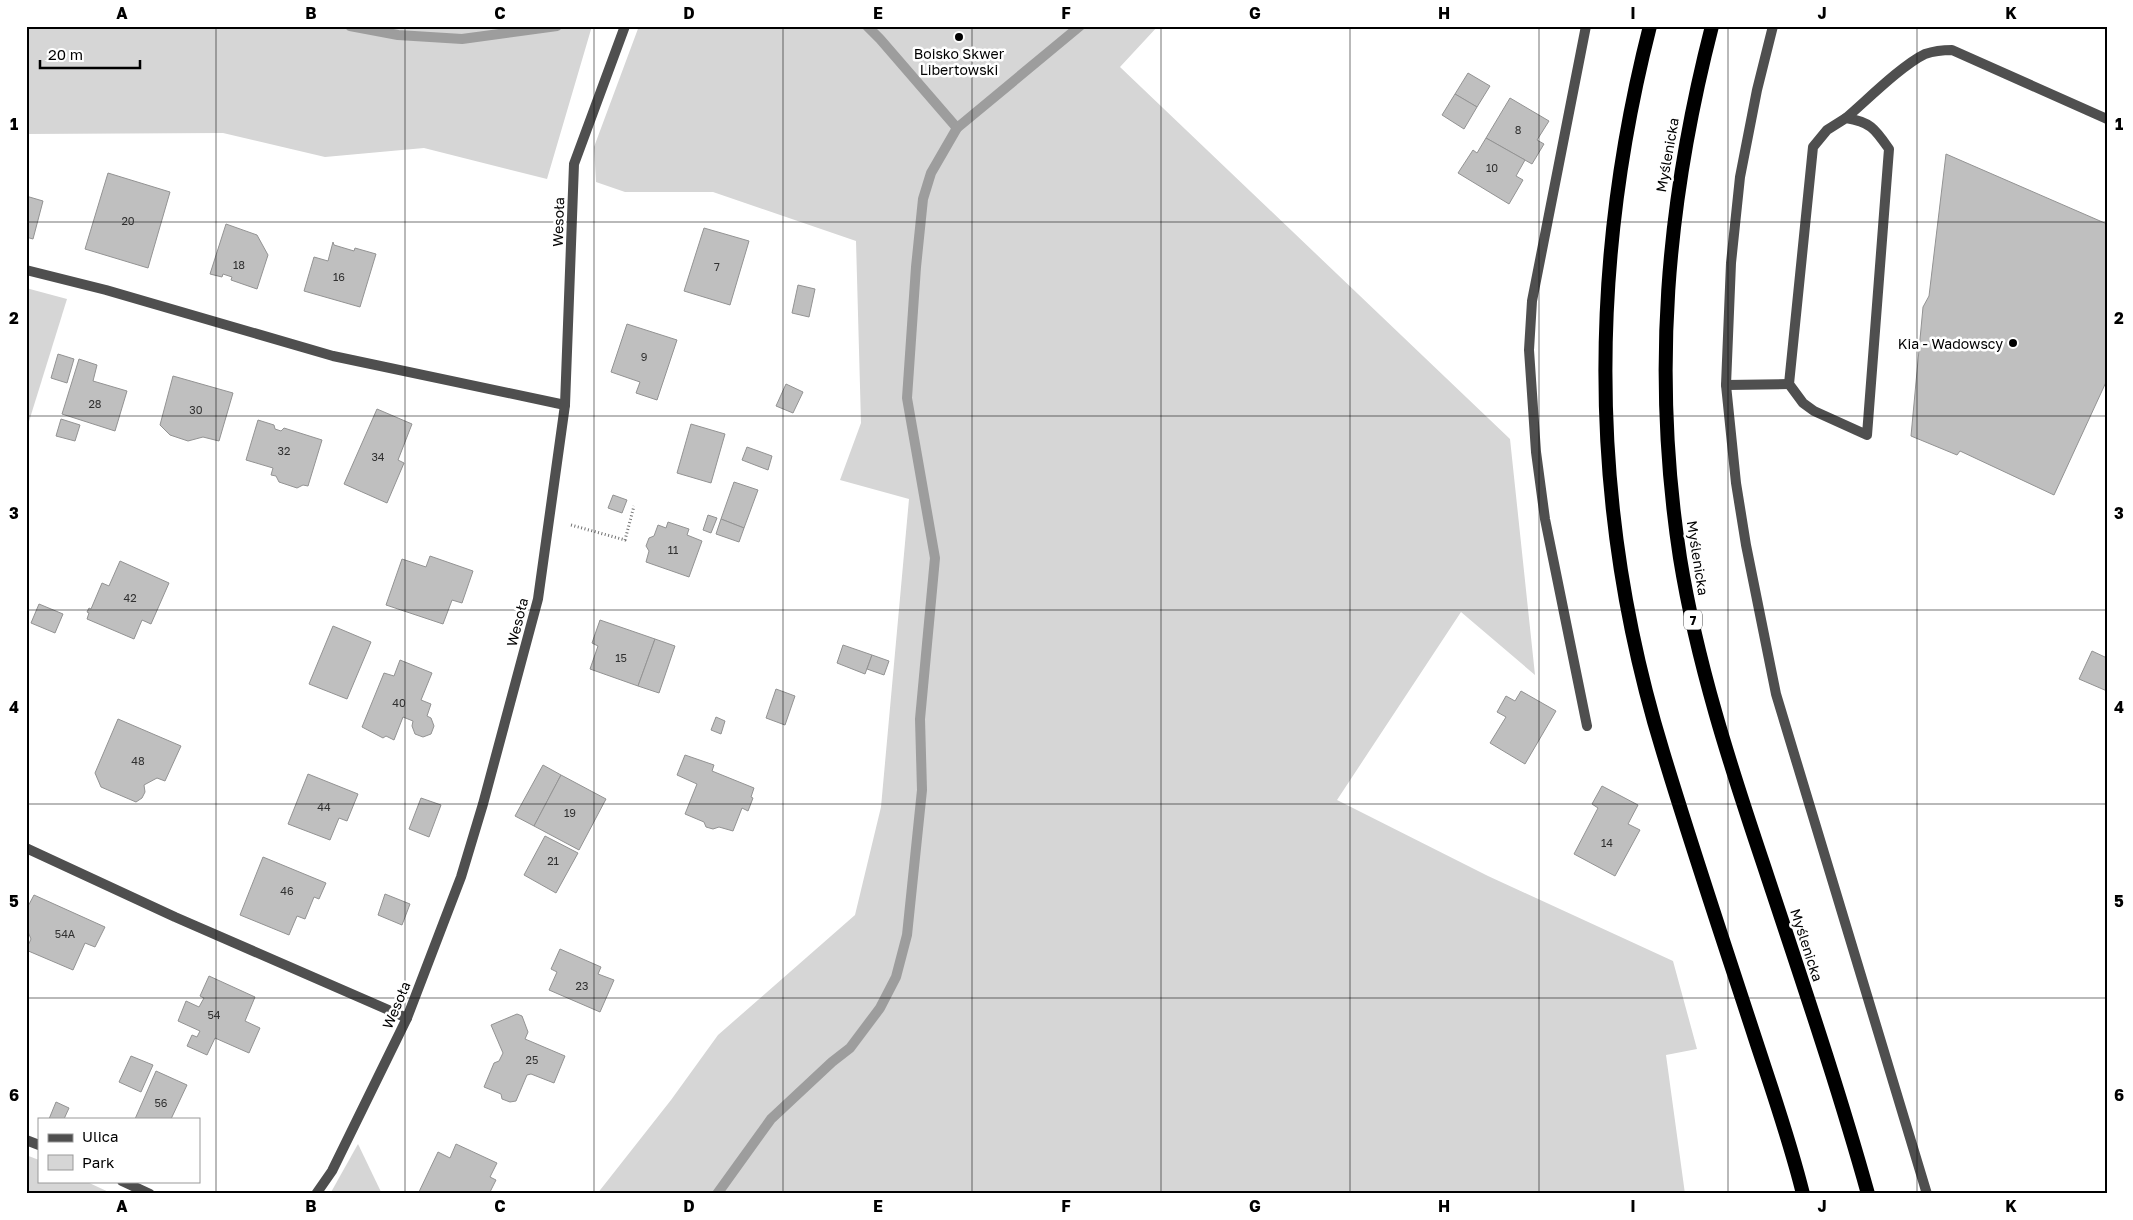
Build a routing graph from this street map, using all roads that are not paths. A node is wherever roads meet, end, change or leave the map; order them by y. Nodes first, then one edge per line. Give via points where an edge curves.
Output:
1 (625, 26) edge
2 (1586, 26) edge
3 (1650, 26) edge
4 (1712, 26) edge
5 (1773, 26) edge
6 (1846, 118) junction
7 (2107, 119) edge
8 (26, 270) edge
9 (1726, 384) junction
10 (1789, 384) junction
11 (565, 405) junction
12 (1587, 726) dead end
13 (26, 848) edge
14 (407, 1018) junction
15 (26, 1140) edge
16 (38, 1145) edge
17 (124, 1182) edge
18 (150, 1194) edge
19 (316, 1194) edge
20 (1803, 1194) edge
21 (1868, 1194) edge
22 (1927, 1194) edge

1 - 11 street, Wesoła via 574,164
2 - 12 street via 1532,301 1529,350 1536,452 1545,519
3 - 20 highway via 1633,94 1616,194 1606,312 1608,470 1619,561 1625,601 1662,750
4 - 21 highway, Myślenicka / 7 via 1684,146 1669,264 1665,381 1672,500 1692,617 1724,746 1834,1078
5 - 9 street via 1740,177 1731,263
6 - 7 street via 1911,63 1924,55 1952,50
6 - 10 street via 1827,130 1813,147
6 - 10 street via 1864,121 1879,134 1889,149 1867,435 1814,412
8 - 11 street via 333,356
9 - 10 street
9 - 22 street via 1746,545 1776,694
11 - 14 street, Wesoła via 538,599 461,877
13 - 14 street
14 - 19 street, Wesoła via 332,1171
15 - 16 street
17 - 18 street

